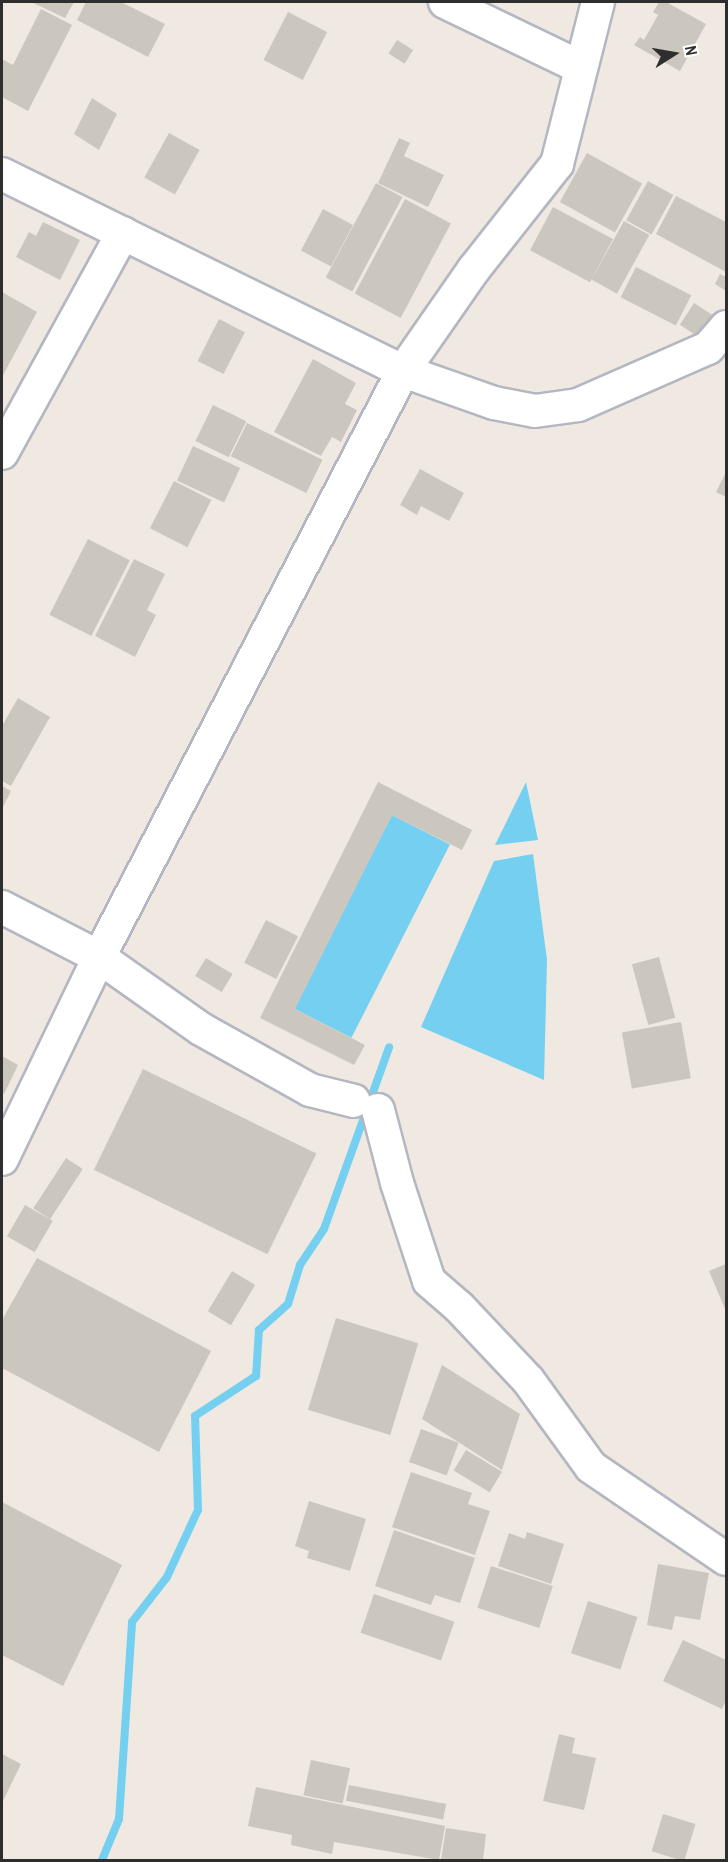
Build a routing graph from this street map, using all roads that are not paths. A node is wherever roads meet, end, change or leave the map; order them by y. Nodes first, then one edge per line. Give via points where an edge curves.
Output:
1 (445, 2) edge
2 (598, 2) edge
3 (580, 68) junction
4 (2, 174) edge
5 (123, 234) junction
6 (726, 327) edge
7 (403, 371) junction
8 (2, 453) edge
9 (2, 907) edge
10 (99, 957) junction
11 (2, 1159) edge
12 (726, 1559) edge

1 - 3 street
2 - 3 street
3 - 7 street via 557,164 474,269
4 - 5 street
5 - 7 street
5 - 8 street
6 - 7 street via 708,348 674,364 578,405 535,411 494,403
7 - 10 street
9 - 10 street
10 - 11 street
10 - 12 street via 201,1029 300,1085 366,1105 429,1281 528,1380 591,1467

